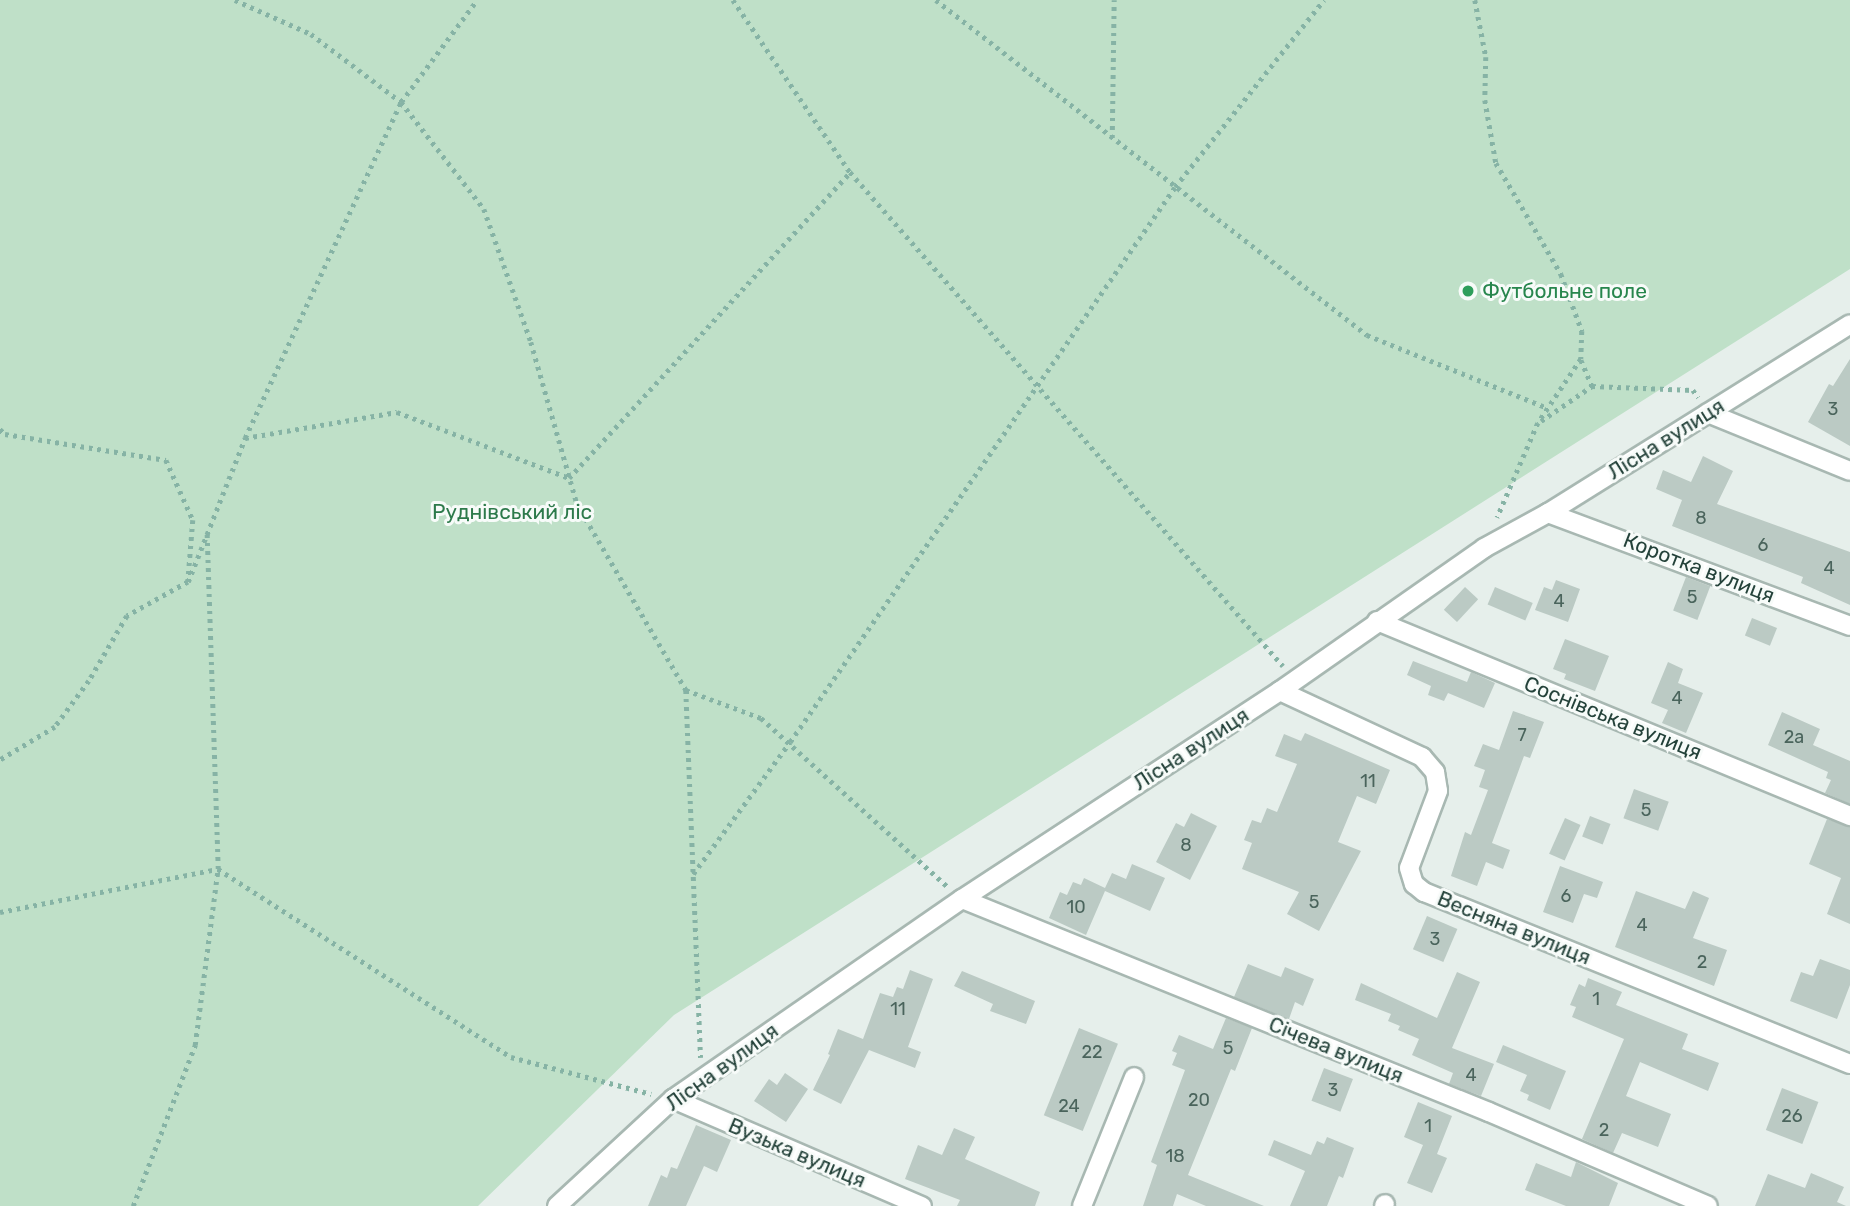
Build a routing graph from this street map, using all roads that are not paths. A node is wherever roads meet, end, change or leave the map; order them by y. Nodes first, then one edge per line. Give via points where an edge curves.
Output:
1 (1850, 324) edge
2 (1709, 413) junction
3 (1850, 471) edge
4 (1548, 513) junction
5 (1377, 621) junction
6 (1850, 626) edge
7 (1280, 691) junction
8 (1850, 816) edge
9 (962, 899) junction
10 (1850, 1064) edge
11 (1134, 1077) dead end
12 (673, 1100) junction
13 (557, 1206) edge
14 (922, 1206) edge
15 (1082, 1206) edge
16 (1708, 1206) edge

1 - 2 street, Лісна вулиця
2 - 3 street
2 - 4 street, Лісна вулиця
4 - 5 street, Лісна вулиця via 1484,548
4 - 6 street, Коротка вулиця
5 - 7 street, Лісна вулиця
5 - 8 street, Соснівська вулиця
7 - 9 street, Лісна вулиця
7 - 10 street, Весняна вулиця via 1422,757 1436,772 1438,791 1409,868 1414,884 1424,892
9 - 12 street, Лісна вулиця
9 - 16 street, Січева вулиця via 1489,1112
11 - 15 street
12 - 13 street, Лісна вулиця
12 - 14 street, Вузька вулиця

